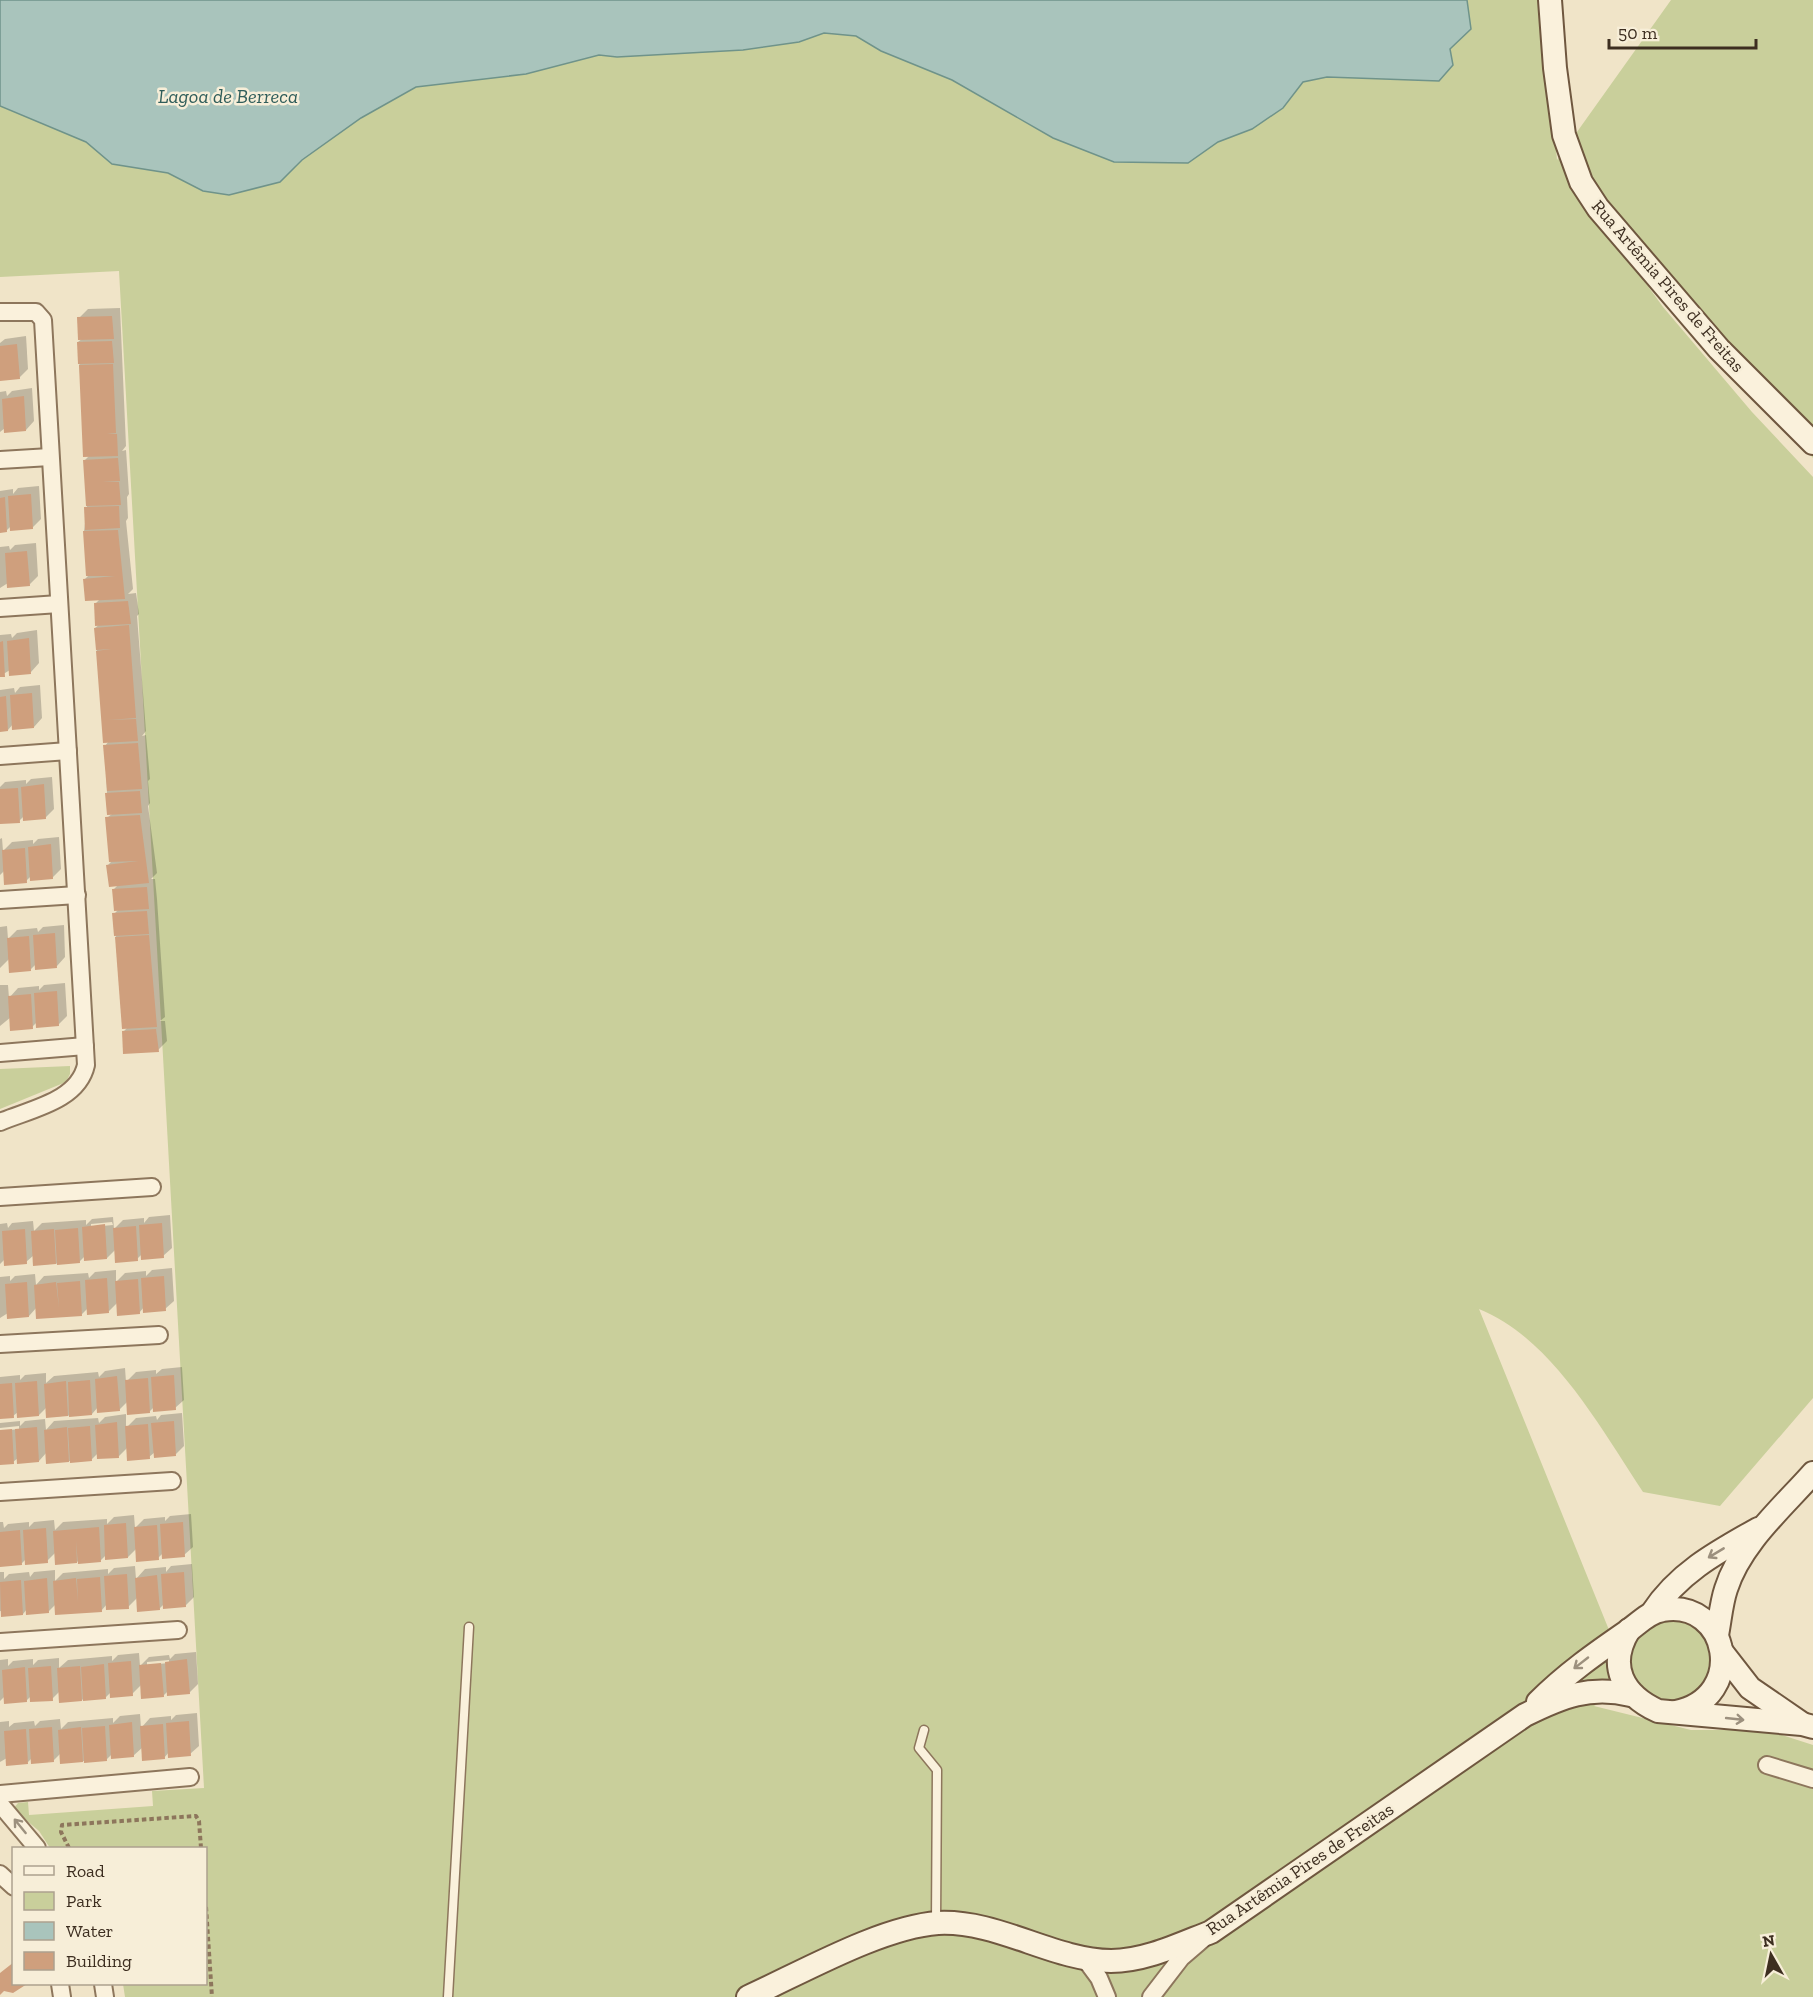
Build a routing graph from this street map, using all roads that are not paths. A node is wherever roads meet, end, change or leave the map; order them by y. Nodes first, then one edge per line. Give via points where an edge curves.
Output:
1 (1551, 0) edge
2 (0, 312) edge
3 (1813, 443) edge
4 (50, 457) junction
5 (0, 460) edge
6 (58, 604) junction
7 (0, 608) edge
8 (68, 751) junction
9 (0, 756) edge
10 (77, 895) junction
11 (0, 900) edge
12 (85, 1046) junction
13 (0, 1053) edge
14 (0, 1122) edge
15 (152, 1187) dead end
16 (0, 1197) edge
17 (159, 1335) dead end
18 (0, 1344) edge
19 (1813, 1473) edge
20 (172, 1480) dead end
21 (0, 1492) edge
22 (1767, 1524) junction
23 (1652, 1613) junction
24 (469, 1627) dead end
25 (178, 1630) dead end
26 (1629, 1630) junction
27 (0, 1642) edge
28 (1720, 1644) junction
29 (1631, 1695) junction
30 (1676, 1712) junction
31 (1525, 1715) junction
32 (1808, 1725) edge
33 (924, 1731) dead end
34 (1767, 1765) dead end
35 (190, 1777) dead end
36 (1813, 1779) edge
37 (0, 1794) edge
38 (0, 1804) edge
39 (36, 1847) edge
40 (0, 1874) edge
41 (12, 1885) edge
42 (936, 1924) junction
43 (1211, 1932) junction
44 (1085, 1959) junction
45 (448, 1997) edge
46 (748, 1997) edge
47 (1107, 1997) edge
48 (1151, 1997) edge

1 - 3 street, Rua Artêmia Pires de Freitas via 1564,135 1581,182 1598,208 1719,349
2 - 4 street via 27,310 41,315
4 - 5 street
4 - 6 street
6 - 7 street
6 - 8 street
8 - 9 street
8 - 10 street
10 - 11 street
10 - 12 street
12 - 13 street
12 - 14 street via 86,1065 76,1087
15 - 16 street
17 - 18 street
19 - 22 street
20 - 21 street
22 -> 23 street via 1689,1572 1662,1597
22 - 28 street via 1746,1551 1726,1588
23 - 26 street
23 - 28 street via 1688,1612 1700,1617
24 - 45 lane
25 - 27 street
26 - 29 street via 1619,1658 1622,1677
26 -> 31 street via 1569,1673
28 - 30 street via 1723,1664 1716,1687 1699,1704
28 - 32 street via 1750,1688
29 - 30 street via 1658,1711
29 - 31 street via 1585,1691
30 -> 32 street
31 - 43 street, Rua Artêmia Pires de Freitas
33 - 42 lane via 919,1748 937,1770
34 - 36 street
35 - 37 street
39 -> 38 street
40 - 41 street
42 - 44 street, Rua Artêmia Pires de Freitas via 969,1925
42 - 46 street, Rua Artêmia Pires de Freitas via 895,1931
43 - 44 street, Rua Artêmia Pires de Freitas via 1141,1956 1113,1961
43 - 48 street via 1181,1958
44 - 47 street

